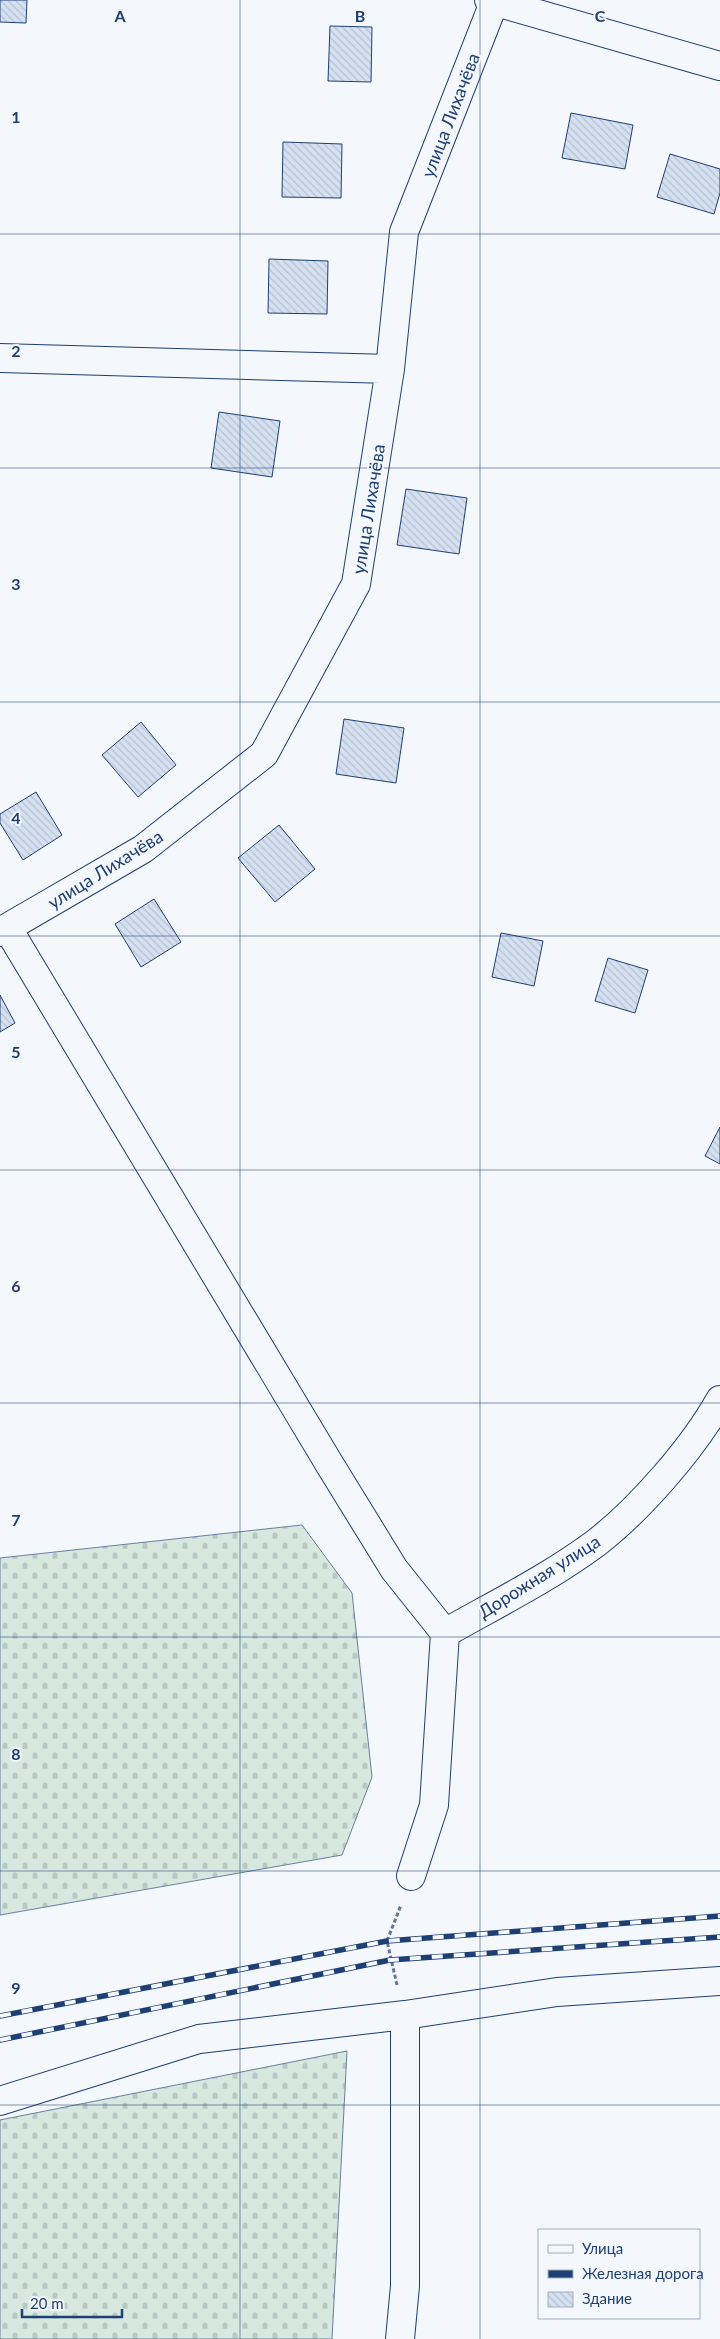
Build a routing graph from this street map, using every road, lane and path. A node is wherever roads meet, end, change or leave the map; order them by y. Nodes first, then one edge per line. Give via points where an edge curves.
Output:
1 (489, 0) edge
2 (495, 0) edge
3 (720, 66) edge
4 (0, 358) edge
5 (390, 369) junction
6 (4, 931) edge
7 (716, 1416) edge
8 (446, 1633) junction
9 (411, 1876) joint
10 (720, 1982) edge
11 (405, 2015) junction
12 (0, 2101) edge
13 (400, 2339) edge

1 - 2 street
2 - 3 street
2 - 5 street, улица Лихачёва via 404,232
4 - 5 street
5 - 6 street, улица Лихачёва via 356,584 264,754 143,849
6 - 8 street via 394,1568
7 - 8 street, Дорожная улица via 643,1500 596,1543 551,1573
8 - 9 street via 434,1804
9 - 11 path via 387,1941
10 - 11 street via 557,1992
11 - 12 street via 199,2039
11 - 13 street via 405,2286

